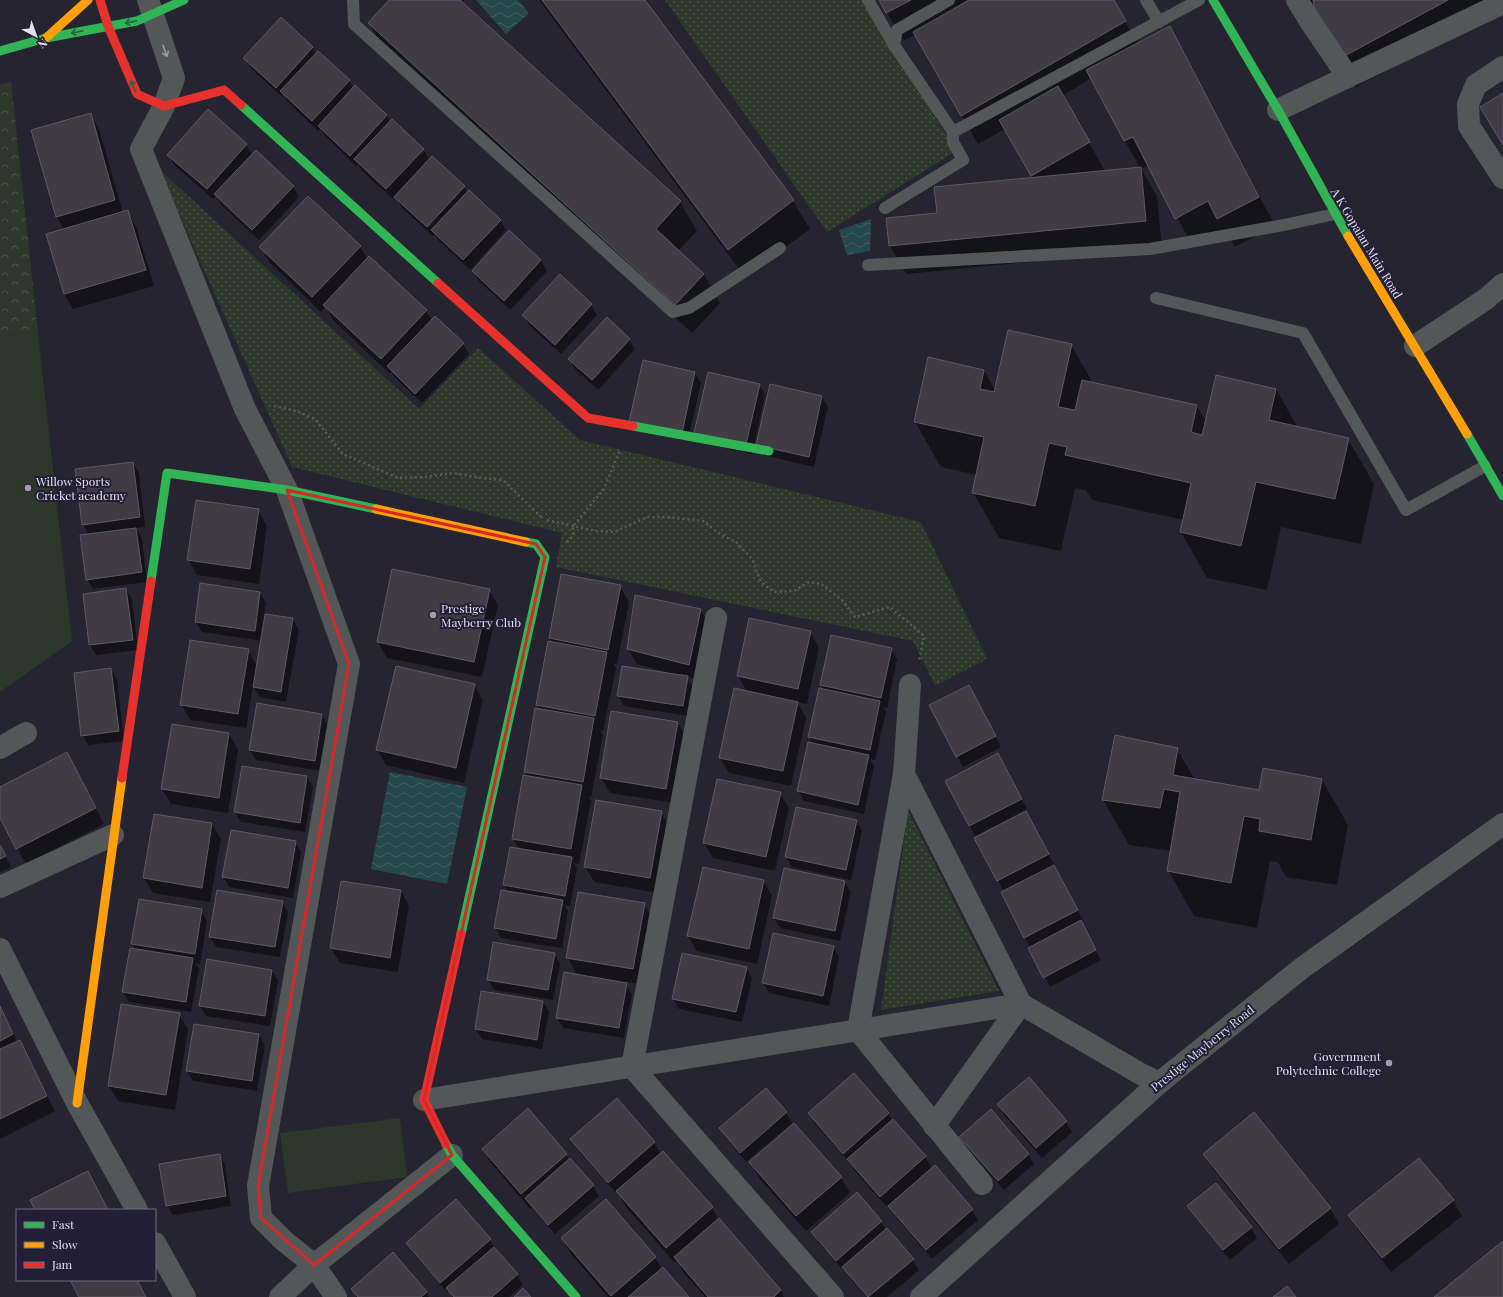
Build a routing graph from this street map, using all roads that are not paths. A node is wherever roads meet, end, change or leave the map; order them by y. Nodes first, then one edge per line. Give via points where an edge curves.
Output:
1 (88, 0) edge
2 (100, 0) edge
3 (184, 0) edge
4 (354, 0) edge
5 (868, 0) edge
6 (949, 0) edge
7 (1146, 0) edge
8 (1298, 0) edge
9 (1213, 1) edge
10 (1503, 3) edge
11 (150, 7) edge
12 (1159, 22) junction
13 (108, 26) junction
14 (46, 38) junction
15 (894, 44) junction
16 (0, 51) edge
17 (1503, 67) edge
18 (1348, 77) junction
19 (164, 106) junction
20 (1278, 110) junction
21 (953, 132) junction
22 (1503, 178) edge
23 (885, 208) dead end
24 (1335, 214) junction
25 (780, 248) dead end
26 (868, 265) dead end
27 (1503, 284) edge
28 (1156, 298) dead end
29 (1415, 346) junction
30 (769, 451) dead end
31 (1485, 466) junction
32 (287, 490) junction
33 (1503, 496) edge
34 (716, 618) dead end
35 (910, 686) road end
36 (26, 733) dead end
37 (0, 748) edge
38 (904, 774) junction
39 (1503, 824) edge
40 (113, 835) junction
41 (0, 887) edge
42 (0, 949) edge
43 (1021, 1004) junction
44 (858, 1030) junction
45 (632, 1067) junction
46 (1159, 1083) junction
47 (424, 1100) junction
48 (77, 1103) junction
49 (934, 1126) junction
50 (452, 1155) junction
51 (982, 1184) dead end
52 (135, 1209) edge
53 (156, 1245) edge
54 (314, 1266) junction
55 (185, 1297) edge
56 (280, 1297) edge
57 (336, 1297) edge
58 (576, 1297) edge
59 (833, 1297) edge
60 (921, 1297) edge

1 - 14 street
2 - 13 street
3 - 11 street
4 - 25 lane via 354,24 673,312 689,308
5 - 15 lane
6 - 15 lane via 897,30
7 - 12 lane
8 - 18 street
9 - 12 lane
9 - 20 street, A K Gopalan Main Road
10 - 18 street
11 -> 13 street via 137,21
11 -> 19 street via 174,78
12 - 21 lane
13 -> 14 street
19 -> 13 street via 137,94
14 - 16 street
15 - 21 lane
17 - 22 street via 1476,84 1468,104 1469,126
18 - 20 street
19 - 30 street via 224,90 588,418
19 - 32 street via 141,149 245,409
20 - 24 street, A K Gopalan Main Road
21 - 23 lane via 953,142 963,160
24 - 26 lane via 1150,249
24 - 29 street, A K Gopalan Main Road
27 - 29 street via 1486,299
28 - 31 lane via 1303,333 1406,510
29 - 31 street, A K Gopalan Main Road
31 - 33 street, A K Gopalan Main Road
32 - 40 street via 167,473
32 - 47 street via 536,544 545,557
32 - 54 street via 348,664 258,1186 260,1218
34 - 45 street
35 - 38 street
36 - 37 street
38 - 43 street
38 - 44 street
39 - 46 street, Prestige Mayberry Road via 1302,968
40 - 41 street
40 - 48 street
42 - 48 street
43 - 44 street
43 - 46 street
43 - 49 street
44 - 45 street
44 - 49 street
45 - 47 street
45 - 59 street
46 - 60 street, Prestige Mayberry Road
47 - 50 street
48 - 52 street
49 - 51 street
50 - 54 street
50 - 58 street
53 - 55 street
54 - 56 street
54 - 57 street

